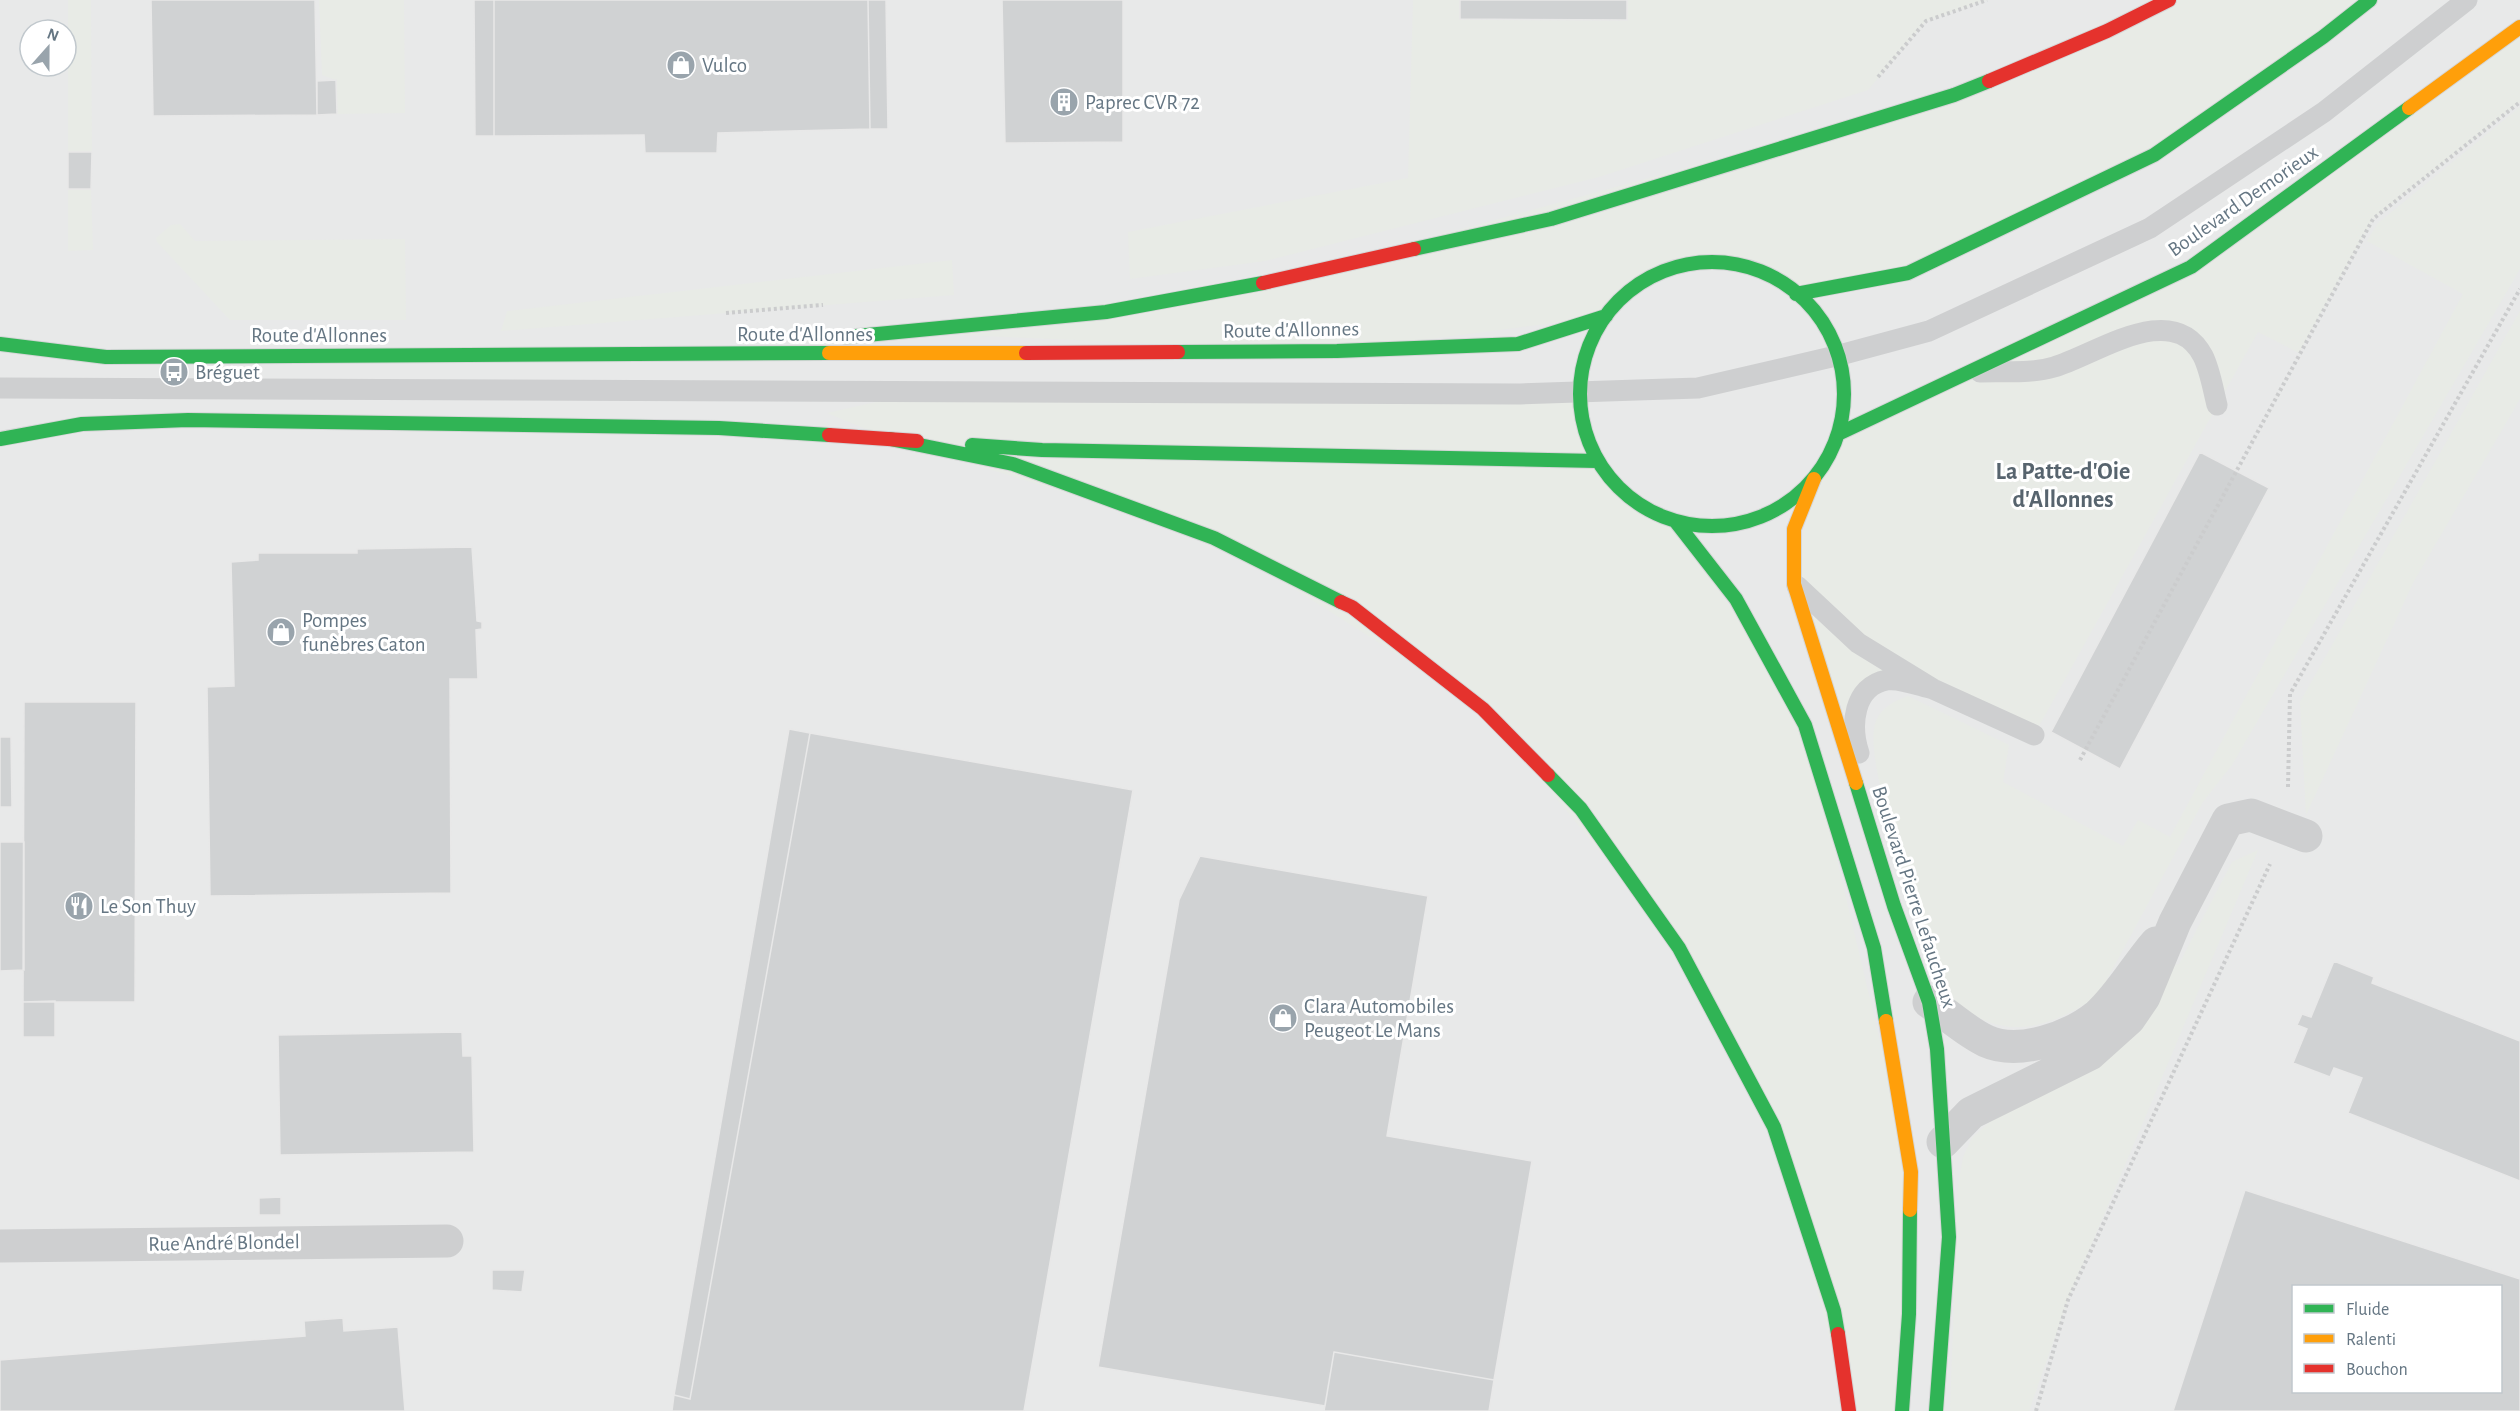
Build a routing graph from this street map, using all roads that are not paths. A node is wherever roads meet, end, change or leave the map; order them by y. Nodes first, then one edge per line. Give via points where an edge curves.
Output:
1 (2169, 0) edge
2 (2370, 0) edge
3 (2467, 0) edge
4 (2520, 27) edge
5 (1796, 294) junction
6 (1606, 316) junction
7 (0, 345) edge
8 (1840, 355) junction
9 (716, 356) junction
10 (1968, 372) junction
11 (0, 388) edge
12 (1580, 393) junction
13 (2217, 405) dead end
14 (1838, 434) junction
15 (0, 439) edge
16 (890, 439) junction
17 (1597, 461) junction
18 (1814, 479) junction
19 (1676, 522) junction
20 (1794, 584) junction
21 (1933, 689) junction
22 (2034, 735) dead end
23 (2306, 836) dead end
24 (1894, 906) junction
25 (2175, 922) junction
26 (1929, 1002) junction
27 (1943, 1142) junction
28 (447, 1241) dead end
29 (0, 1246) edge
30 (1850, 1411) edge
31 (1902, 1411) edge
32 (1936, 1411) edge

1 - 9 main road via 2107,31 1954,95 1551,219 1266,282 1106,312 884,332
2 - 5 main road via 2154,155 1908,273
3 - 8 lane via 2324,112 2150,228 1929,331
4 - 10 main road, Boulevard Demorieux via 2190,267
5 - 6 main road via 1775,278 1749,268 1723,262 1696,263 1665,269 1623,297
5 - 8 main road via 1821,321
6 - 9 main road, Route d'Allonnes via 1518,344 1337,351
6 - 12 main road via 1586,352 1580,372
7 - 9 main road, Route d'Allonnes via 106,357
8 - 12 lane via 1698,388
8 - 14 main road via 1844,390
10 - 13 lane via 2052,368 2145,330 2165,329 2195,345 2203,357
10 - 14 main road, Boulevard Demorieux
11 - 12 lane
12 - 17 main road via 1584,429
14 - 18 main road, Boulevard Pierre Lefaucheux
15 - 16 main road via 82,424 188,420 708,428
16 - 17 main road via 1042,450
16 - 30 main road via 1013,464 1214,538 1352,607 1483,709 1549,775 1581,808 1679,948 1774,1127 1834,1311
17 - 19 main road via 1631,500
18 - 19 main road via 1775,511 1717,526
18 - 20 main road, Boulevard Pierre Lefaucheux via 1794,529
19 - 31 main road via 1736,599 1805,725 1874,948 1911,1172 1909,1314
20 - 21 lane via 1858,643
20 - 24 main road, Boulevard Pierre Lefaucheux
21 - 22 lane
21 - 24 lane via 1889,680 1870,686 1856,705 1855,741 1884,834
23 - 25 street via 2251,815 2228,820
24 - 26 main road, Boulevard Pierre Lefaucheux
25 - 26 street via 2097,1015 2041,1043 2011,1048 1988,1042
25 - 27 street via 2144,997 2110,1039 2050,1076 1971,1113
26 - 27 main road, Boulevard Pierre Lefaucheux via 1938,1049
27 - 32 main road, Boulevard Pierre Lefaucheux via 1949,1237
28 - 29 street, Rue André Blondel

